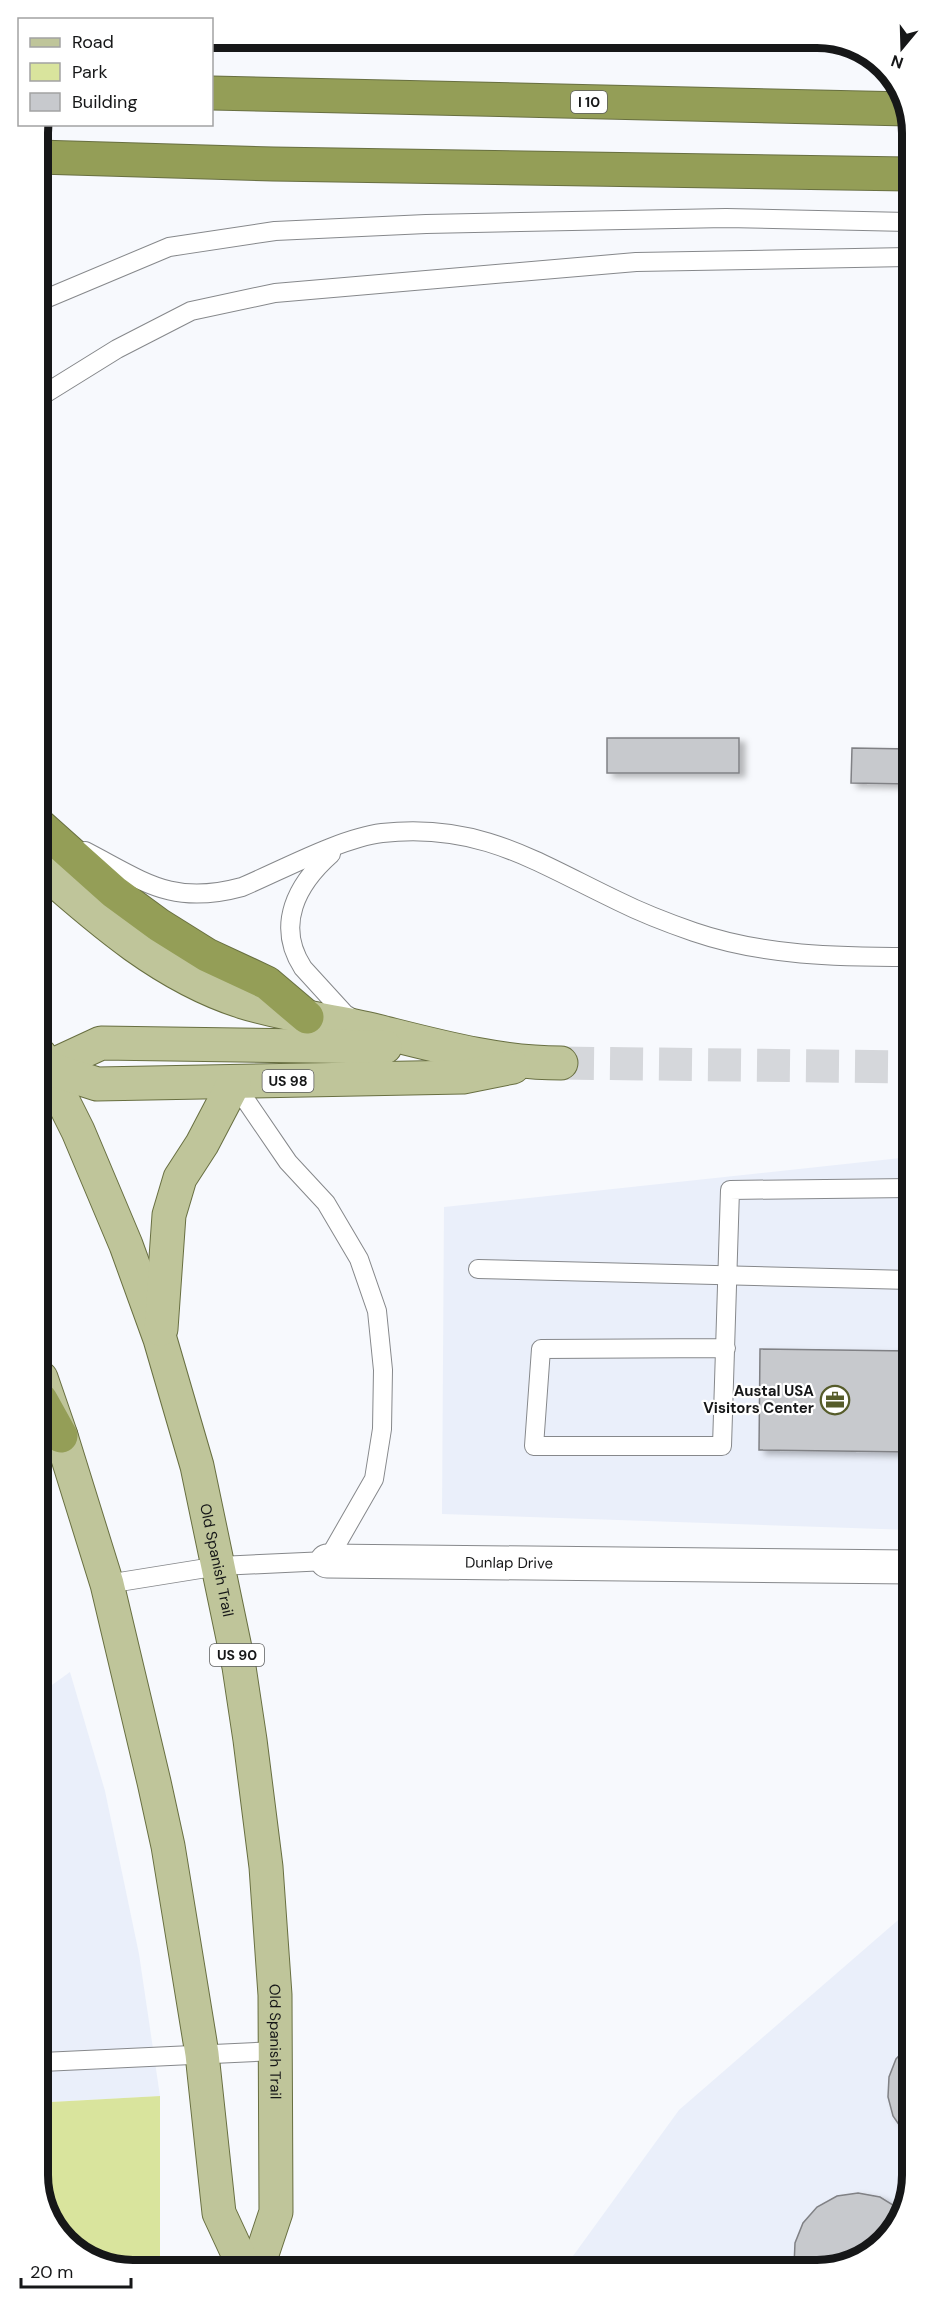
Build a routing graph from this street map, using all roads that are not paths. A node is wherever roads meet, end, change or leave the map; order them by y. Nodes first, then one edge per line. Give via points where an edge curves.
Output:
1 (213, 93) edge
2 (898, 109) edge
3 (48, 157) edge
4 (902, 174) edge
5 (902, 222) edge
6 (902, 257) edge
7 (48, 298) edge
8 (48, 392) edge
9 (48, 831) edge
10 (48, 833) edge
11 (340, 845) junction
12 (48, 874) edge
13 (902, 957) edge
14 (307, 1017) junction
15 (371, 1029) junction
16 (450, 1049) junction
17 (48, 1062) edge
18 (48, 1066) edge
19 (48, 1075) edge
20 (234, 1083) junction
21 (902, 1188) edge
22 (478, 1269) dead end
23 (728, 1276) junction
24 (902, 1280) edge
25 (160, 1339) junction
26 (726, 1348) junction
27 (48, 1398) edge
28 (48, 1413) edge
29 (61, 1436) junction
30 (327, 1562) junction
31 (219, 1566) junction
32 (902, 1567) edge
33 (107, 1584) junction
34 (276, 2051) junction
35 (202, 2054) junction
36 (48, 2062) edge
37 (240, 2260) edge
38 (260, 2260) edge

1 - 2 highway, I 10
3 - 4 highway
5 - 7 lane via 726,218 275,231 169,247
6 - 8 lane via 636,262 275,293 191,311 117,349
9 - 11 lane via 155,887 184,894 242,887
10 - 14 highway via 114,892 159,925 207,955 267,982
11 - 13 lane via 367,836 402,832 464,836 520,853 642,912 709,936 790,953
11 - 15 lane via 303,883 293,905 290,933 298,960 309,975 345,1014
12 - 14 main road via 142,952 182,976 243,1002
14 - 15 main road
15 - 16 main road
16 - 17 main road via 101,1043
16 - 20 main road, US 98 / US 98 via 546,1063 463,1077
18 - 20 main road, US 98 / US 98 via 97,1084
19 - 25 main road, Old Spanish Trail / US 90 via 78,1131
20 - 25 main road via 180,1178 169,1215
20 - 30 lane via 288,1162 326,1203 359,1259 377,1311 383,1371 382,1429 374,1479
21 - 23 lane via 730,1190
22 - 23 lane
23 - 24 lane
23 - 26 lane
25 - 31 main road, Old Spanish Trail / US 90 via 197,1466
26 - 26 lane via 722,1446 534,1446 541,1349
27 - 29 main road
28 - 29 highway
29 - 33 main road
30 - 31 lane, Dunlap Drive
30 - 32 street, Dunlap Drive
31 - 33 lane, Dunlap Drive
31 - 34 main road, Old Spanish Trail / US 90 via 258,1794 272,1933
33 - 35 main road via 168,1846
34 - 35 lane
34 - 38 main road, Old Spanish Trail / US 90 via 276,2212
35 - 36 lane
35 - 37 main road via 219,2213

